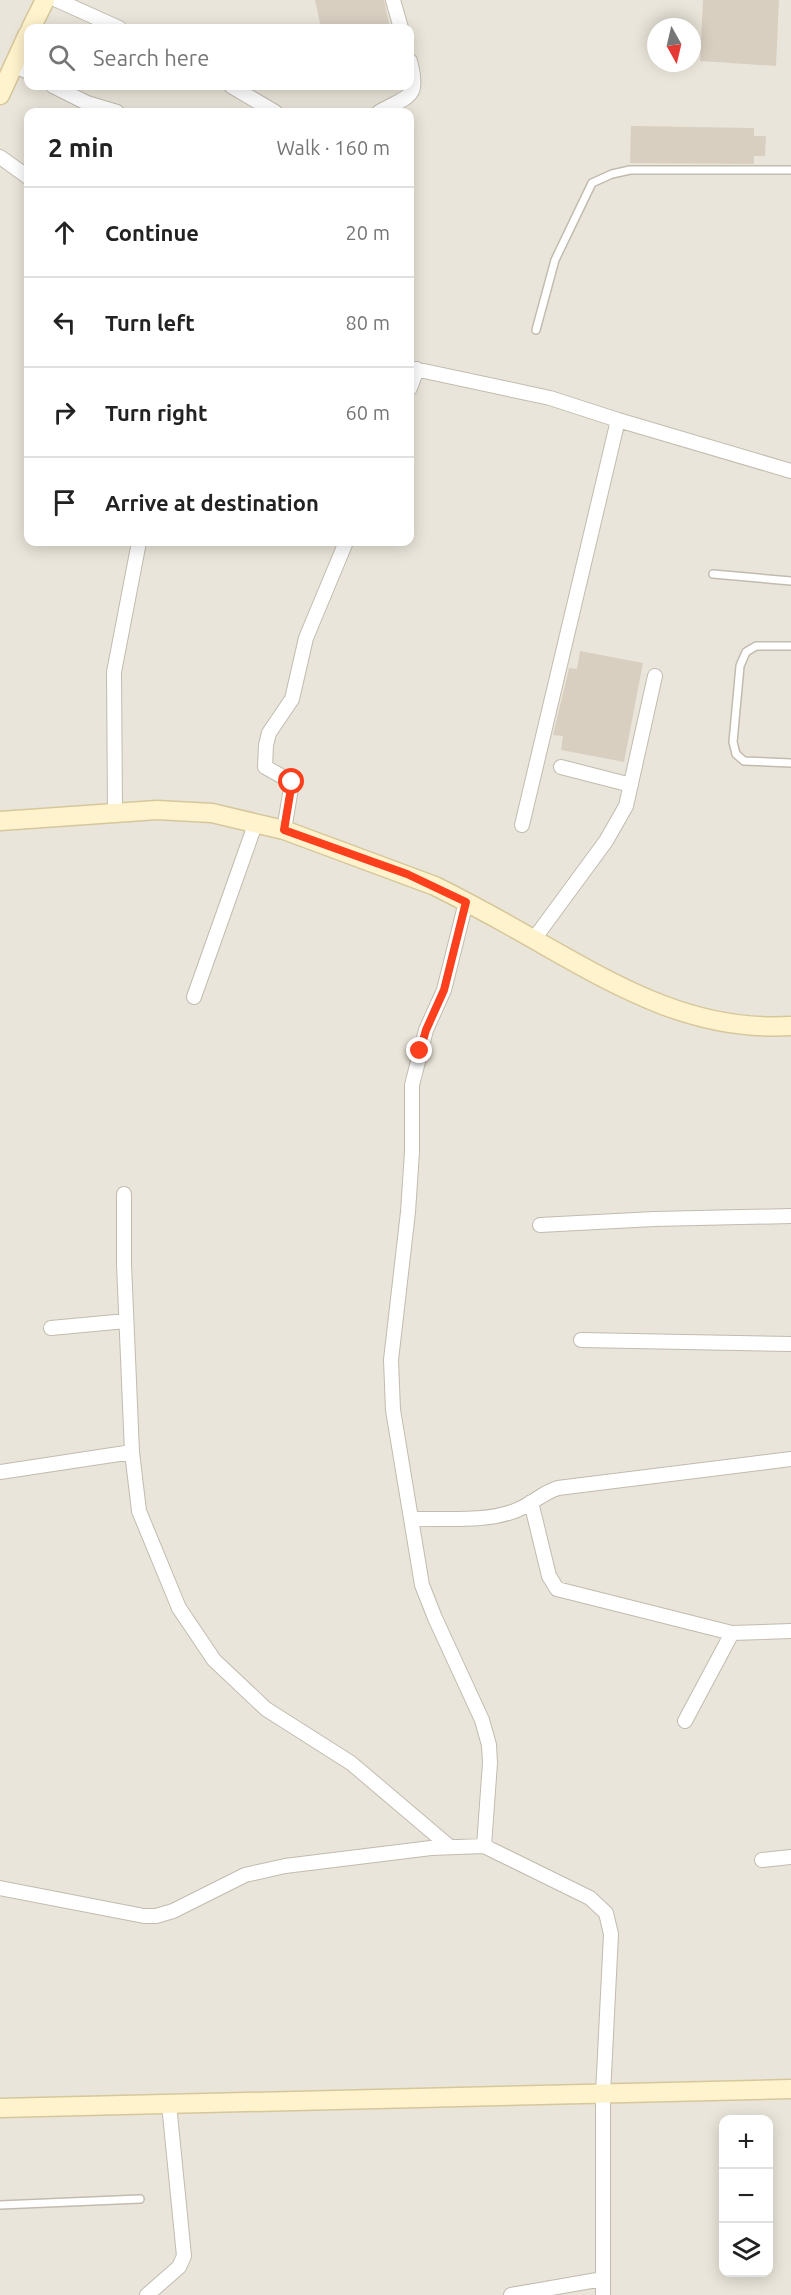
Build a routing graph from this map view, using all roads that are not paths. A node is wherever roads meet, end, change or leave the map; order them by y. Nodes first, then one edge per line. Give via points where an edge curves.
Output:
1 (45, 0) edge
2 (57, 0) edge
3 (393, 0) edge
4 (33, 24) edge
5 (110, 24) edge
6 (400, 24) edge
7 (24, 54) edge
8 (21, 69) edge
9 (61, 90) edge
10 (238, 90) edge
11 (413, 90) edge
12 (0, 95) edge
13 (104, 108) edge
14 (267, 108) edge
15 (386, 108) edge
16 (0, 157) edge
17 (791, 170) edge
18 (24, 174) edge
19 (536, 330) dead end
20 (414, 369) edge
21 (618, 420) junction
22 (791, 471) edge
23 (138, 546) edge
24 (343, 546) edge
25 (713, 574) dead end
26 (791, 581) edge
27 (791, 646) edge
28 (655, 676) dead end
29 (791, 763) edge
30 (561, 767) dead end
31 (631, 785) junction
32 (116, 812) junction
33 (0, 821) edge
34 (256, 822) junction
35 (522, 825) dead end
36 (284, 830) junction
37 (466, 902) junction
38 (534, 939) junction
39 (194, 997) dead end
40 (791, 1026) edge
41 (761, 1028) junction
42 (791, 1041) edge
43 (124, 1194) dead end
44 (791, 1216) edge
45 (540, 1226) dead end
46 (126, 1321) junction
47 (51, 1328) dead end
48 (581, 1340) dead end
49 (791, 1344) edge
50 (132, 1452) junction
51 (791, 1459) edge
52 (0, 1472) edge
53 (531, 1502) junction
54 (411, 1519) junction
55 (791, 1631) edge
56 (732, 1632) junction
57 (685, 1721) dead end
58 (484, 1846) junction
59 (450, 1847) junction
60 (791, 1857) edge
61 (762, 1860) dead end
62 (0, 1888) edge
63 (791, 2089) edge
64 (603, 2094) junction
65 (169, 2104) junction
66 (0, 2108) edge
67 (140, 2199) dead end
68 (0, 2205) edge
69 (603, 2279) junction
70 (147, 2295) edge
71 (511, 2295) edge
72 (603, 2295) edge

1 - 4 street
2 - 5 street
3 - 6 street
7 - 8 street
8 - 12 street
9 - 13 street
10 - 14 street
11 - 15 street
16 - 18 street
17 - 19 lane via 630,170 592,183 555,260
20 - 21 street via 550,398
21 - 22 street
21 - 35 street
23 - 32 street via 114,672
24 - 36 street via 309,631 292,699 269,733 266,745 265,767 292,782
25 - 26 lane
27 - 29 lane via 756,646 746,652 740,666 733,742 736,754 744,761
28 - 31 street
30 - 31 street
31 - 38 street via 626,806 606,841
32 - 33 street
32 - 34 street via 212,813
34 - 36 street
34 - 39 street
36 - 37 street via 407,874
37 - 38 street
37 - 54 street via 444,990 426,1030 412,1085 408,1212 391,1360 393,1410
38 - 41 street via 646,1000 702,1018
40 - 41 street
41 - 42 street
43 - 46 street
44 - 45 street
46 - 47 street
46 - 50 street
48 - 49 street
50 - 52 street
50 - 59 street via 138,1511 179,1608 214,1660 266,1708 351,1763
51 - 53 street via 558,1488
53 - 54 street via 519,1509 482,1517
53 - 56 street via 549,1576 557,1588
54 - 58 street via 422,1585 482,1720 489,1745
55 - 56 street
56 - 57 street
58 - 59 street
58 - 64 street via 590,1898 606,1913 611,1934
59 - 62 street via 285,1866 245,1875 156,1916
60 - 61 street
63 - 64 street
64 - 65 street
64 - 69 street
65 - 66 street
65 - 70 street via 184,2256 179,2267
67 - 68 lane
69 - 71 street
69 - 72 street

